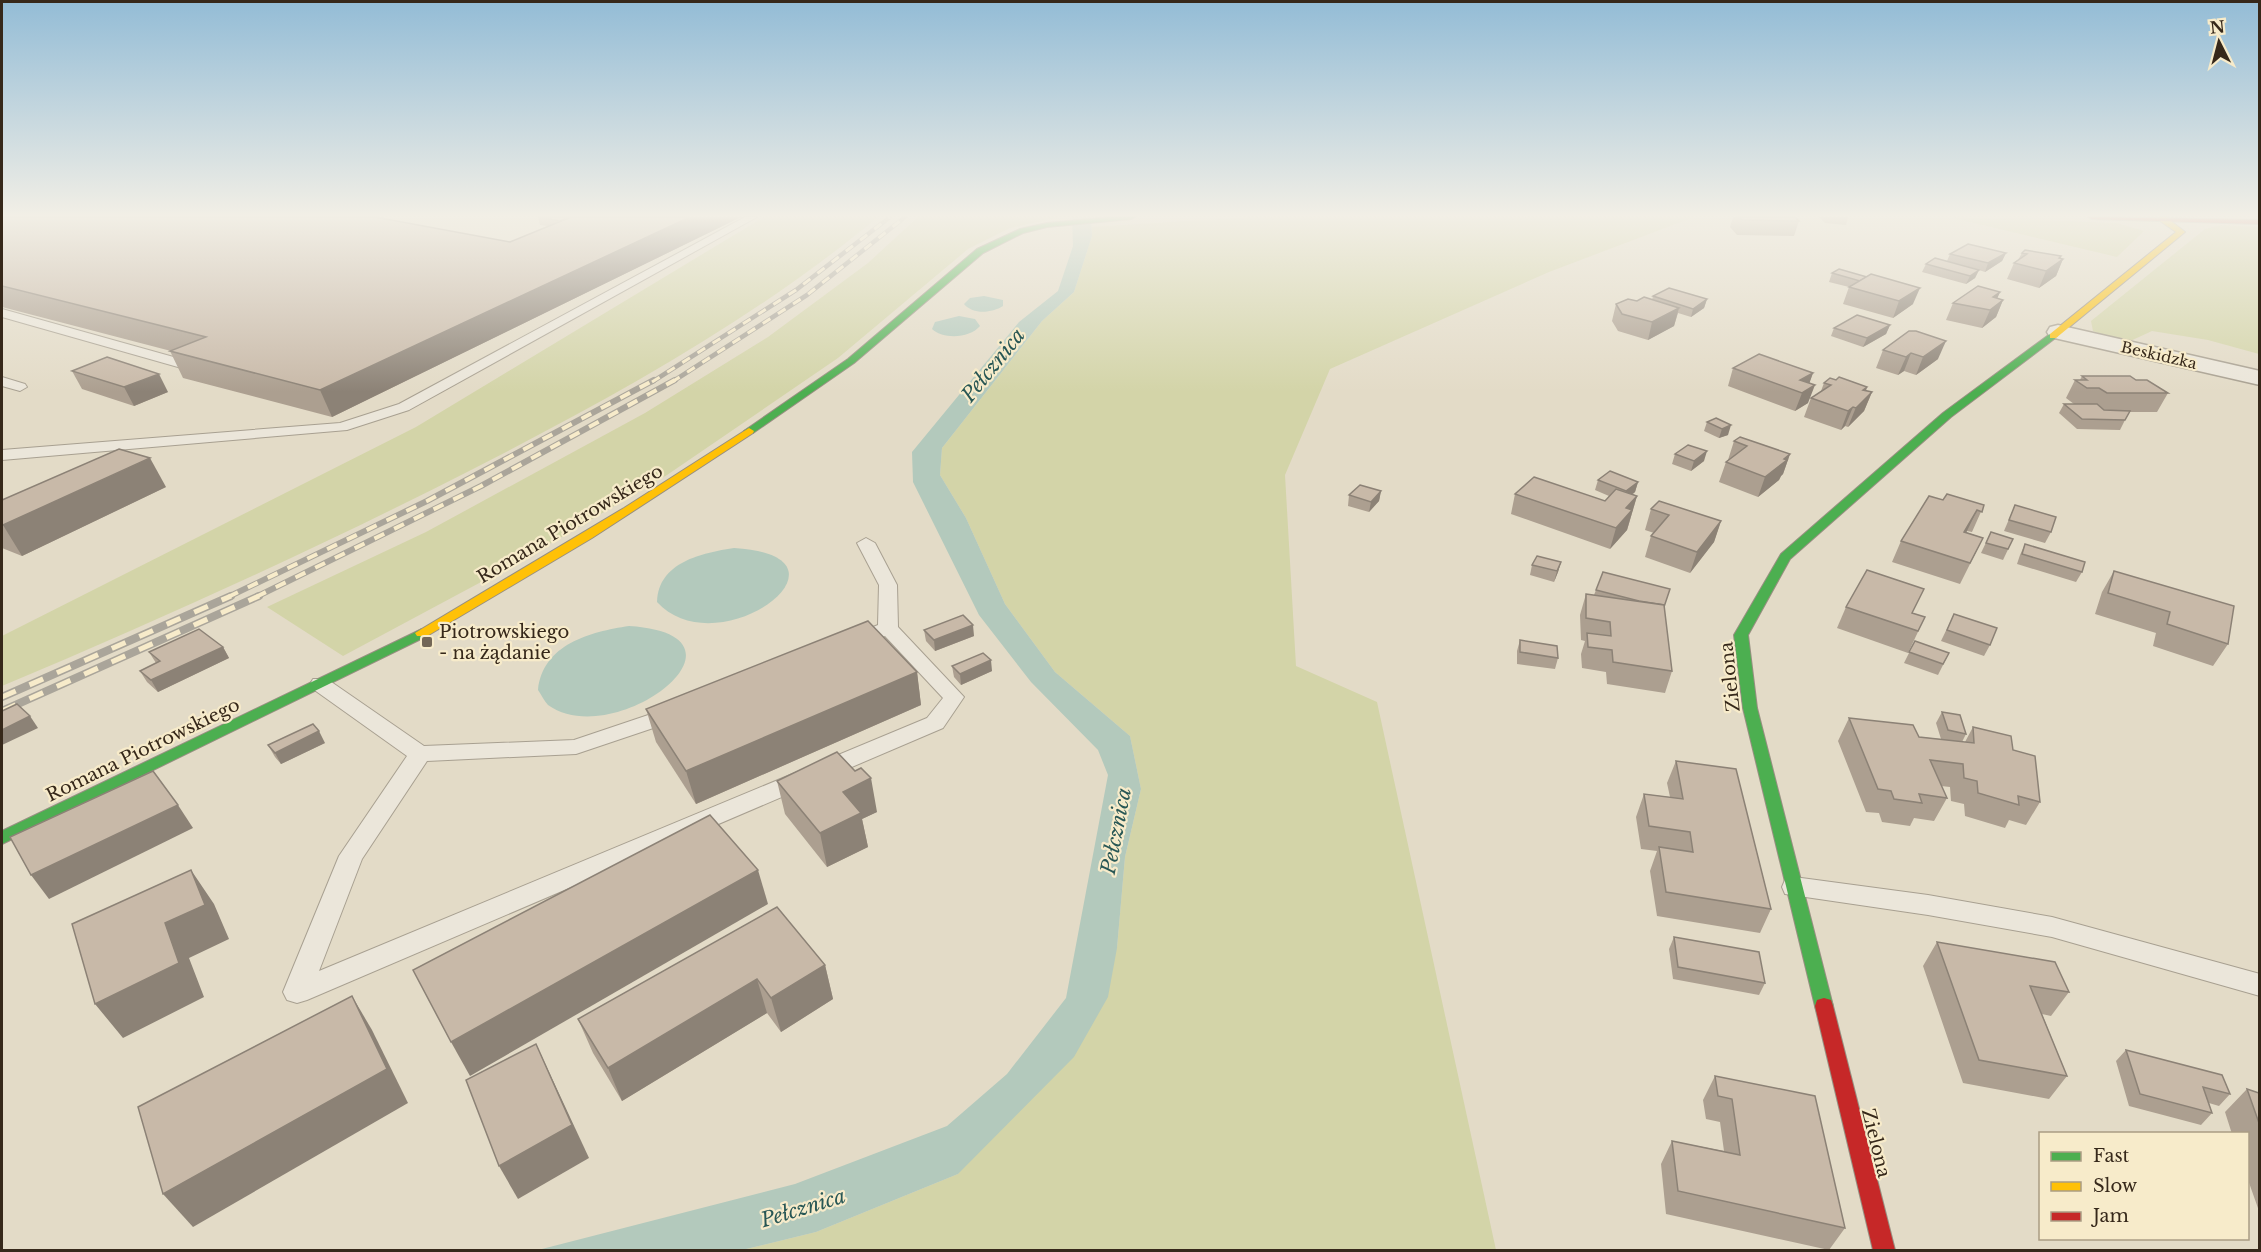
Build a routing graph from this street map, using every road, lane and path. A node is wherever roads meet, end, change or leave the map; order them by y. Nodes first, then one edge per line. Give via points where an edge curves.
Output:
1 (645, 275) edge
2 (950, 275) edge
3 (2128, 275) edge
4 (2, 314) edge
5 (2058, 332) junction
6 (190, 366) edge
7 (2259, 378) edge
8 (2, 381) edge
9 (20, 387) dead end
10 (2, 455) edge
11 (866, 543) dead end
12 (888, 628) junction
13 (834, 649) edge
14 (320, 684) junction
15 (696, 705) edge
16 (420, 754) junction
17 (2, 838) edge
18 (1794, 887) junction
19 (2259, 985) edge
20 (1884, 1251) edge

1 - 10 lane via 404,407 342,427
2 - 14 street, Romana Piotrowskiego via 851,361 679,479 420,634
3 - 5 street, Zielona
4 - 6 lane
5 - 7 street, Beskidzka
5 - 18 street, Zielona via 1947,415 1785,557 1741,635 1750,708
8 - 9 lane
11 - 12 lane via 888,585
12 - 13 lane
12 - 16 lane via 954,698 935,723 297,992 351,856
14 - 16 lane
14 - 17 street, Romana Piotrowskiego
15 - 16 lane via 576,747
18 - 19 lane via 2052,927
18 - 20 street, Zielona

